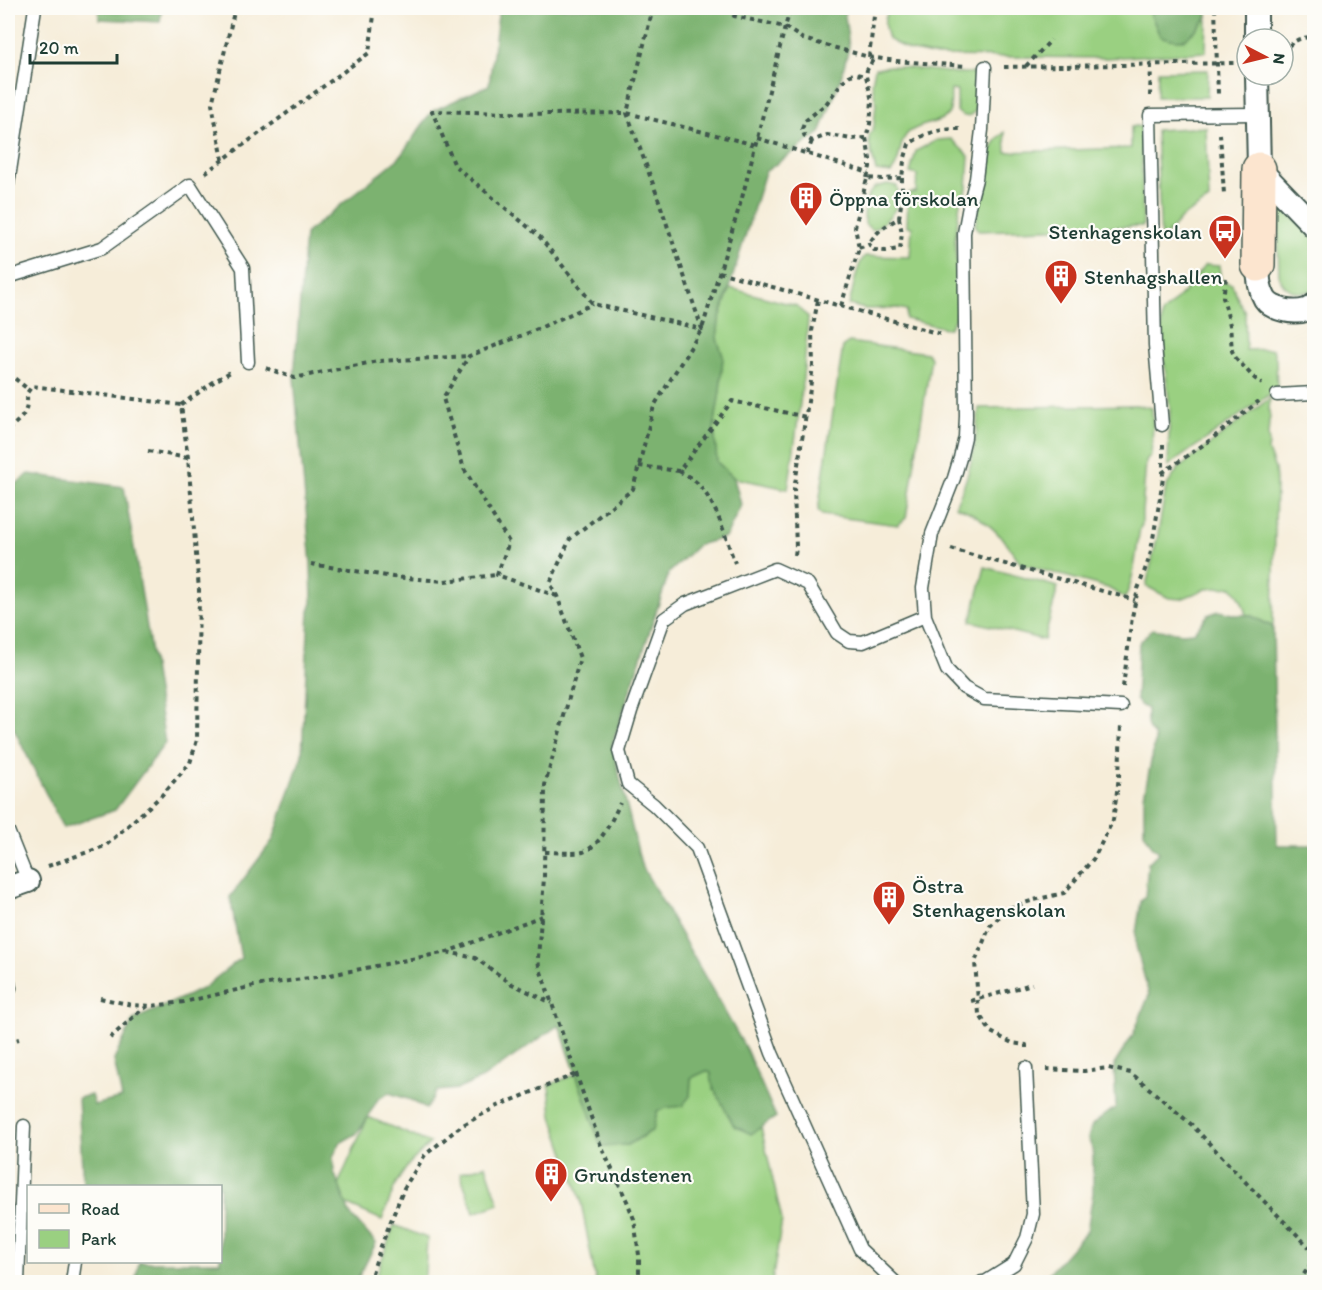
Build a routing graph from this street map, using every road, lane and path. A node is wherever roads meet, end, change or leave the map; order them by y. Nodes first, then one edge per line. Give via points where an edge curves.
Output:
1 (35, 8) edge
2 (236, 8) edge
3 (375, 8) edge
4 (652, 8) edge
5 (727, 8) edge
6 (791, 8) edge
7 (875, 8) edge
8 (1215, 8) edge
9 (1256, 8) edge
10 (785, 27) junction
11 (1256, 27) edge
12 (1314, 37) edge
13 (1051, 40) dead end
14 (1295, 41) edge
15 (1217, 63) dead end
16 (1151, 65) dead end
17 (1025, 66) dead end
18 (986, 67) dead end
19 (866, 76) junction
20 (1257, 87) edge
21 (627, 113) junction
22 (1257, 114) junction
23 (1150, 115) junction
24 (982, 130) junction
25 (757, 138) junction
26 (866, 138) junction
27 (812, 141) junction
28 (756, 145) junction
29 (807, 154) junction
30 (1259, 169) junction
31 (868, 176) junction
32 (902, 178) junction
33 (8, 184) edge
34 (899, 219) junction
35 (1314, 226) edge
36 (869, 244) junction
37 (859, 248) junction
38 (1258, 265) joint
39 (719, 272) junction
40 (8, 277) edge
41 (1226, 278) dead end
42 (818, 300) junction
43 (593, 304) junction
44 (1314, 305) edge
45 (841, 306) junction
46 (702, 329) junction
47 (965, 341) junction
48 (469, 356) junction
49 (248, 362) dead end
50 (8, 373) edge
51 (294, 378) dead end
52 (28, 390) junction
53 (1314, 393) edge
54 (1277, 395) junction
55 (806, 417) junction
56 (1162, 426) joint
57 (8, 430) edge
58 (148, 451) dead end
59 (188, 458) junction
60 (639, 466) junction
61 (679, 471) junction
62 (1162, 473) junction
63 (931, 544) junction
64 (311, 564) dead end
65 (497, 575) junction
66 (792, 577) junction
67 (742, 582) junction
68 (556, 596) junction
69 (1135, 600) junction
70 (925, 616) junction
71 (1121, 706) junction
72 (628, 784) junction
73 (8, 831) edge
74 (544, 852) junction
75 (20, 881) edge
76 (542, 916) junction
77 (447, 952) junction
78 (1032, 984) dead end
79 (100, 998) dead end
80 (978, 999) junction
81 (971, 1001) dead end
82 (552, 1003) junction
83 (149, 1006) junction
84 (110, 1038) dead end
85 (19, 1039) dead end
86 (8, 1042) edge
87 (1026, 1068) junction
88 (576, 1074) junction
89 (24, 1126) dead end
90 (1314, 1252) edge
91 (1314, 1260) edge
92 (75, 1263) edge
93 (18, 1282) edge
94 (72, 1282) edge
95 (369, 1282) edge
96 (639, 1282) edge
97 (895, 1282) edge
98 (982, 1282) edge
99 (1299, 1282) edge

1 - 33 lane
2 - 3 path via 212,104 223,160 369,53
4 - 21 path
5 - 10 path via 734,16
6 - 10 path
7 - 19 path via 872,58
8 - 15 path
9 - 11 street
10 - 25 path
12 - 14 path
13 - 17 path
16 - 23 path
18 - 24 lane
19 - 26 path via 872,101
19 - 27 path via 850,75 826,104 805,121 802,129
20 - 22 street
21 - 28 path
21 - 43 path via 432,111 455,166 538,236
21 - 46 path
22 - 23 lane
22 - 30 street
23 - 56 lane via 1155,345
24 - 32 path via 943,129 918,137 909,144
24 - 47 lane via 964,233
25 - 28 path
25 - 29 path
26 - 27 path via 827,135
26 - 31 path
27 - 29 path
28 - 39 path
29 - 31 path
30 - 35 street
30 - 38 street
31 - 32 path
31 - 37 path via 855,227
32 - 34 path
34 - 36 path
34 - 36 path via 900,249 874,250
36 - 37 path
37 - 45 path
38 - 44 street via 1258,280 1266,301 1292,311
39 - 42 path
39 - 46 path
40 - 49 lane via 102,248 190,184 243,268
41 - 54 path via 1223,297 1232,351 1253,377
42 - 45 path
42 - 55 path
43 - 46 path
43 - 48 path
45 - 47 path
46 - 60 path via 654,406
47 - 63 lane via 965,436
48 - 51 path via 378,361
48 - 65 path via 443,398 464,468 509,542
50 - 52 path
52 - 57 path via 24,415
52 - 59 path via 32,386 180,405
53 - 54 lane
54 - 62 path via 1261,399
55 - 61 path via 732,401
55 - 66 path via 794,490 796,548
56 - 62 path
58 - 59 path
59 - 75 path via 199,590 197,740 190,763 161,796 105,846
60 - 61 path
60 - 68 path via 633,489 570,539 550,583
61 - 67 path via 698,484 708,497
62 - 69 path via 1150,556
63 - 69 path
63 - 70 lane via 923,588
64 - 65 path via 444,581
65 - 68 path
66 - 67 lane via 775,569
66 - 70 lane via 808,584 837,633 849,641 863,642
67 - 72 lane via 686,604 664,619 619,751
68 - 74 path via 580,658 545,785
69 - 71 path
70 - 71 lane via 947,670 964,688 984,699
71 - 80 path via 1113,820 1094,858 1065,893 1009,908 990,926 975,962
72 - 74 path via 598,842 584,852
72 - 97 lane via 697,848 772,1053 860,1250
73 - 75 lane
74 - 76 path
76 - 77 path
76 - 82 path via 538,958
77 - 82 path via 475,958 512,984
77 - 83 path
78 - 80 path
79 - 83 path
80 - 81 path
80 - 87 path via 979,1014 992,1032 1012,1043 1026,1045
82 - 88 path
83 - 84 path
85 - 86 path
87 - 90 path via 1108,1068 1131,1073 1192,1125
87 - 98 lane via 1033,1214 1014,1264
88 - 95 path via 498,1106 461,1126 425,1155 404,1188
88 - 96 path via 601,1146 634,1219
89 - 93 lane
91 - 99 path
92 - 94 lane

